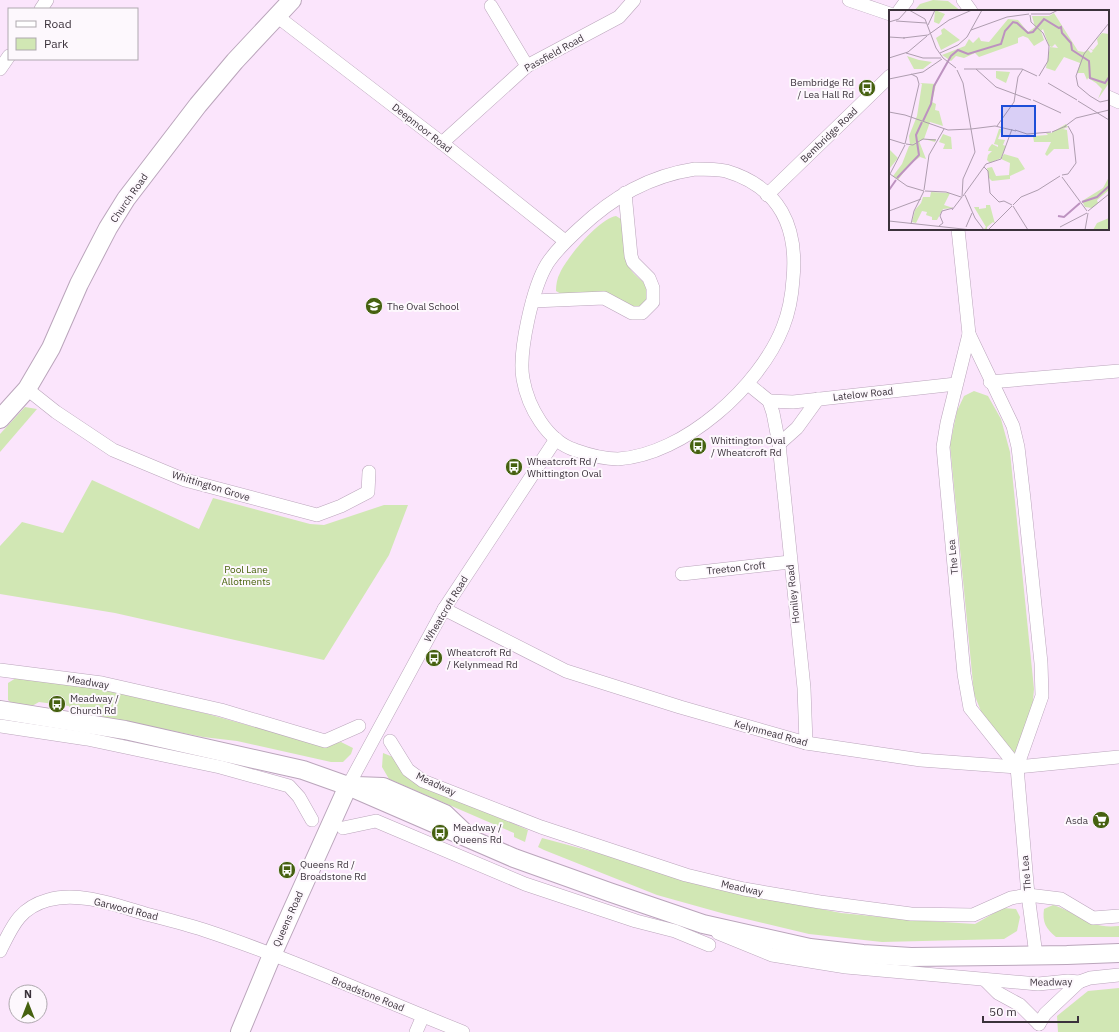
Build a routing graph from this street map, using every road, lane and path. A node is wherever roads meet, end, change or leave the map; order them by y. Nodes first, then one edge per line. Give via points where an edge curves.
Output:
1 (292, 0) edge
2 (634, 0) edge
3 (849, 0) edge
4 (907, 0) edge
5 (963, 0) edge
6 (491, 6) dead end
7 (900, 10) edge
8 (970, 10) edge
9 (889, 14) edge
10 (278, 17) junction
11 (8, 57) edge
12 (527, 66) junction
13 (0, 69) edge
14 (889, 77) edge
15 (1109, 97) edge
16 (1119, 102) edge
17 (442, 144) junction
18 (625, 193) junction
19 (767, 195) junction
20 (958, 230) edge
21 (565, 241) junction
22 (533, 301) junction
23 (969, 334) junction
24 (1119, 370) edge
25 (990, 382) junction
26 (748, 384) junction
27 (956, 384) junction
28 (27, 389) junction
29 (818, 399) junction
30 (769, 401) junction
31 (0, 419) edge
32 (556, 439) junction
33 (778, 444) junction
34 (369, 472) dead end
35 (790, 562) junction
36 (682, 574) dead end
37 (444, 609) junction
38 (0, 670) edge
39 (0, 710) edge
40 (0, 726) edge
41 (359, 726) dead end
42 (390, 741) dead end
43 (806, 743) junction
44 (1119, 757) edge
45 (222, 760) junction
46 (1017, 767) junction
47 (348, 786) junction
48 (312, 820) dead end
49 (343, 828) dead end
50 (467, 838) junction
51 (452, 854) junction
52 (1028, 895) junction
53 (1119, 916) edge
54 (688, 924) junction
55 (709, 946) dead end
56 (0, 951) edge
57 (1119, 953) edge
58 (272, 954) junction
59 (1036, 955) junction
60 (1119, 976) edge
61 (986, 980) junction
62 (1079, 982) junction
63 (423, 1016) junction
64 (1040, 1028) edge
65 (240, 1032) edge
66 (416, 1032) edge
67 (463, 1032) edge

1 - 10 street, Church Road
2 - 12 street, Passfield Road via 619,17
3 - 9 street
4 - 7 street
5 - 8 street
6 - 12 street
10 - 17 street, Deepmoor Road
10 - 28 street, Church Road via 235,61 198,105 126,199 108,228 79,284 51,348
11 - 13 street
12 - 17 street, Passfield Road
14 - 19 street, Bembridge Road
15 - 16 street
17 - 21 street, Deepmoor Road
18 - 19 street via 661,176 695,169 725,171 755,185
18 - 21 street via 614,199
18 - 22 street via 631,256 633,262 649,278 653,288 654,300 648,309 642,313 632,313 604,298
19 - 26 street via 784,215 792,237 793,282 783,327 770,352
20 - 23 street, The Lea
21 - 22 street via 539,279
22 - 32 street via 523,350 522,378 539,420
23 - 25 street, The Lea
23 - 27 street, The Lea
24 - 25 street
25 - 46 street, The Lea via 1013,426 1018,447 1041,663 1042,696
26 - 30 street
26 - 32 street via 703,425 645,454 618,459 595,456 572,450
27 - 29 street, Latelow Road
27 - 46 street, The Lea via 943,447 964,674 970,708
28 - 31 street, Church Road
28 - 34 street, Whittington Grove via 113,450 186,480 317,515 368,492
29 - 30 street, Latelow Road
29 - 33 street via 797,428
30 - 33 street, Honiley Road
32 - 37 street, Wheatcroft Road
33 - 35 street, Honiley Road
35 - 36 street, Treeton Croft
35 - 43 street, Honiley Road via 804,688
37 - 43 street, Kelynmead Road via 566,671
37 - 47 street, Wheatcroft Road
38 - 41 street, Meadway via 102,683 220,710 325,741
39 - 45 street, Meadway via 125,730
40 - 45 street, Meadway
42 - 52 street, Meadway via 408,770 424,780 541,827 686,875 722,884 820,902 912,914 973,915 1011,898
43 - 46 street, Kelynmead Road via 921,760
44 - 46 street, Kelynmead Road
45 - 47 street, Meadway via 303,770
45 - 48 street, Meadway via 289,786 299,797
46 - 52 street, The Lea
47 - 50 street, Meadway via 383,787 445,814
47 - 58 street, Queens Road
49 - 51 street, Meadway via 376,821
50 - 51 street
50 - 54 street, Meadway
51 - 54 street, Meadway via 525,884 636,921
52 - 53 street, Meadway via 1061,899 1093,918
52 - 59 street, The Lea
54 - 55 street, Meadway
54 - 59 street, Meadway via 810,948 863,954 911,957
54 - 61 street, Meadway via 772,955 846,967
56 - 58 street, Garwood Road via 15,920 30,908 47,900 65,897 104,902 180,923
57 - 59 street, Meadway
58 - 63 street, Broadstone Road
58 - 65 street, Queens Road
60 - 62 street, Meadway via 1090,978
61 - 62 street, Meadway via 1038,984
61 - 64 street via 998,993 1020,1005
62 - 64 street via 1045,1014
63 - 66 street
63 - 67 street, Broadstone Road

